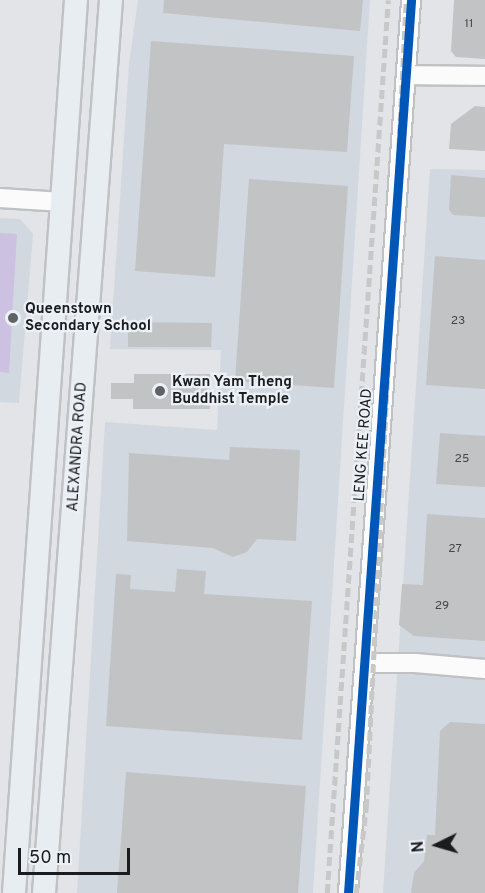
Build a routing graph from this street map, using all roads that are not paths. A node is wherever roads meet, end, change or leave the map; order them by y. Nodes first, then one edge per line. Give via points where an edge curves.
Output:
1 (75, 0) edge
2 (111, 0) edge
3 (411, 0) edge
4 (406, 75) junction
5 (485, 76) edge
6 (0, 198) edge
7 (63, 202) junction
8 (51, 375) junction
9 (83, 377) junction
10 (364, 663) junction
11 (485, 669) edge
12 (8, 871) edge
13 (14, 893) edge
14 (44, 893) edge
15 (348, 893) edge

1 - 7 main road
2 - 9 main road, ALEXANDRA ROAD
3 - 4 street, LENG KEE ROAD
4 - 5 street
4 - 10 street, LENG KEE ROAD
6 - 7 street
7 - 8 main road
8 - 9 main road
8 - 12 main road
9 - 14 main road, ALEXANDRA ROAD
10 - 11 street
10 - 15 street, LENG KEE ROAD
12 - 13 main road

